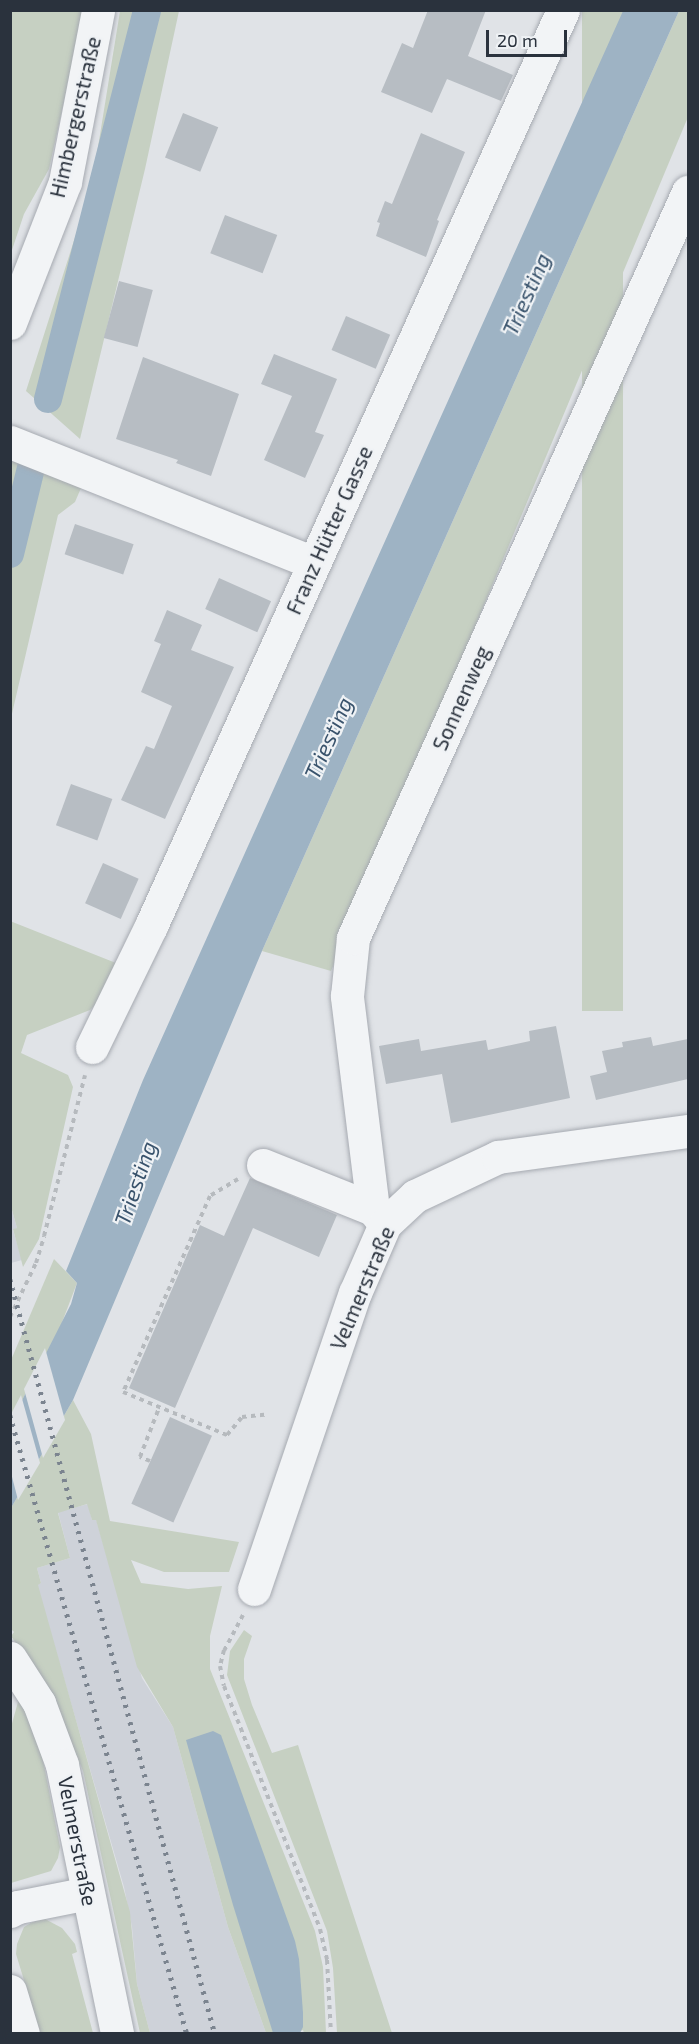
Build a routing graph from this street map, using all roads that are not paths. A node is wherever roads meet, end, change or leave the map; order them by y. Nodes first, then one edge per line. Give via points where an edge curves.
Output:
1 (98, 10) edge
2 (563, 10) edge
3 (688, 192) edge
4 (10, 323) edge
5 (10, 442) edge
6 (314, 563) junction
7 (93, 1047) road end
8 (688, 1131) edge
9 (263, 1165) road end
10 (379, 1216) junction
11 (254, 1589) road end
12 (10, 1658) edge
13 (88, 1893) junction
14 (10, 1911) edge
15 (10, 1991) edge
16 (23, 2034) edge
17 (117, 2034) edge

1 - 4 street, Himbergerstraße via 65,182
2 - 6 street, Franz Hütter Gasse
3 - 10 street, Sonnenweg via 353,938 347,996
5 - 6 street
6 - 7 street, Franz Hütter Gasse
8 - 10 street, Velmerstraße via 498,1157
9 - 10 street
10 - 11 street, Velmerstraße
12 - 13 street, Velmerstraße via 39,1703 56,1743
13 - 14 street
13 - 17 street, Velmerstraße
15 - 16 street

